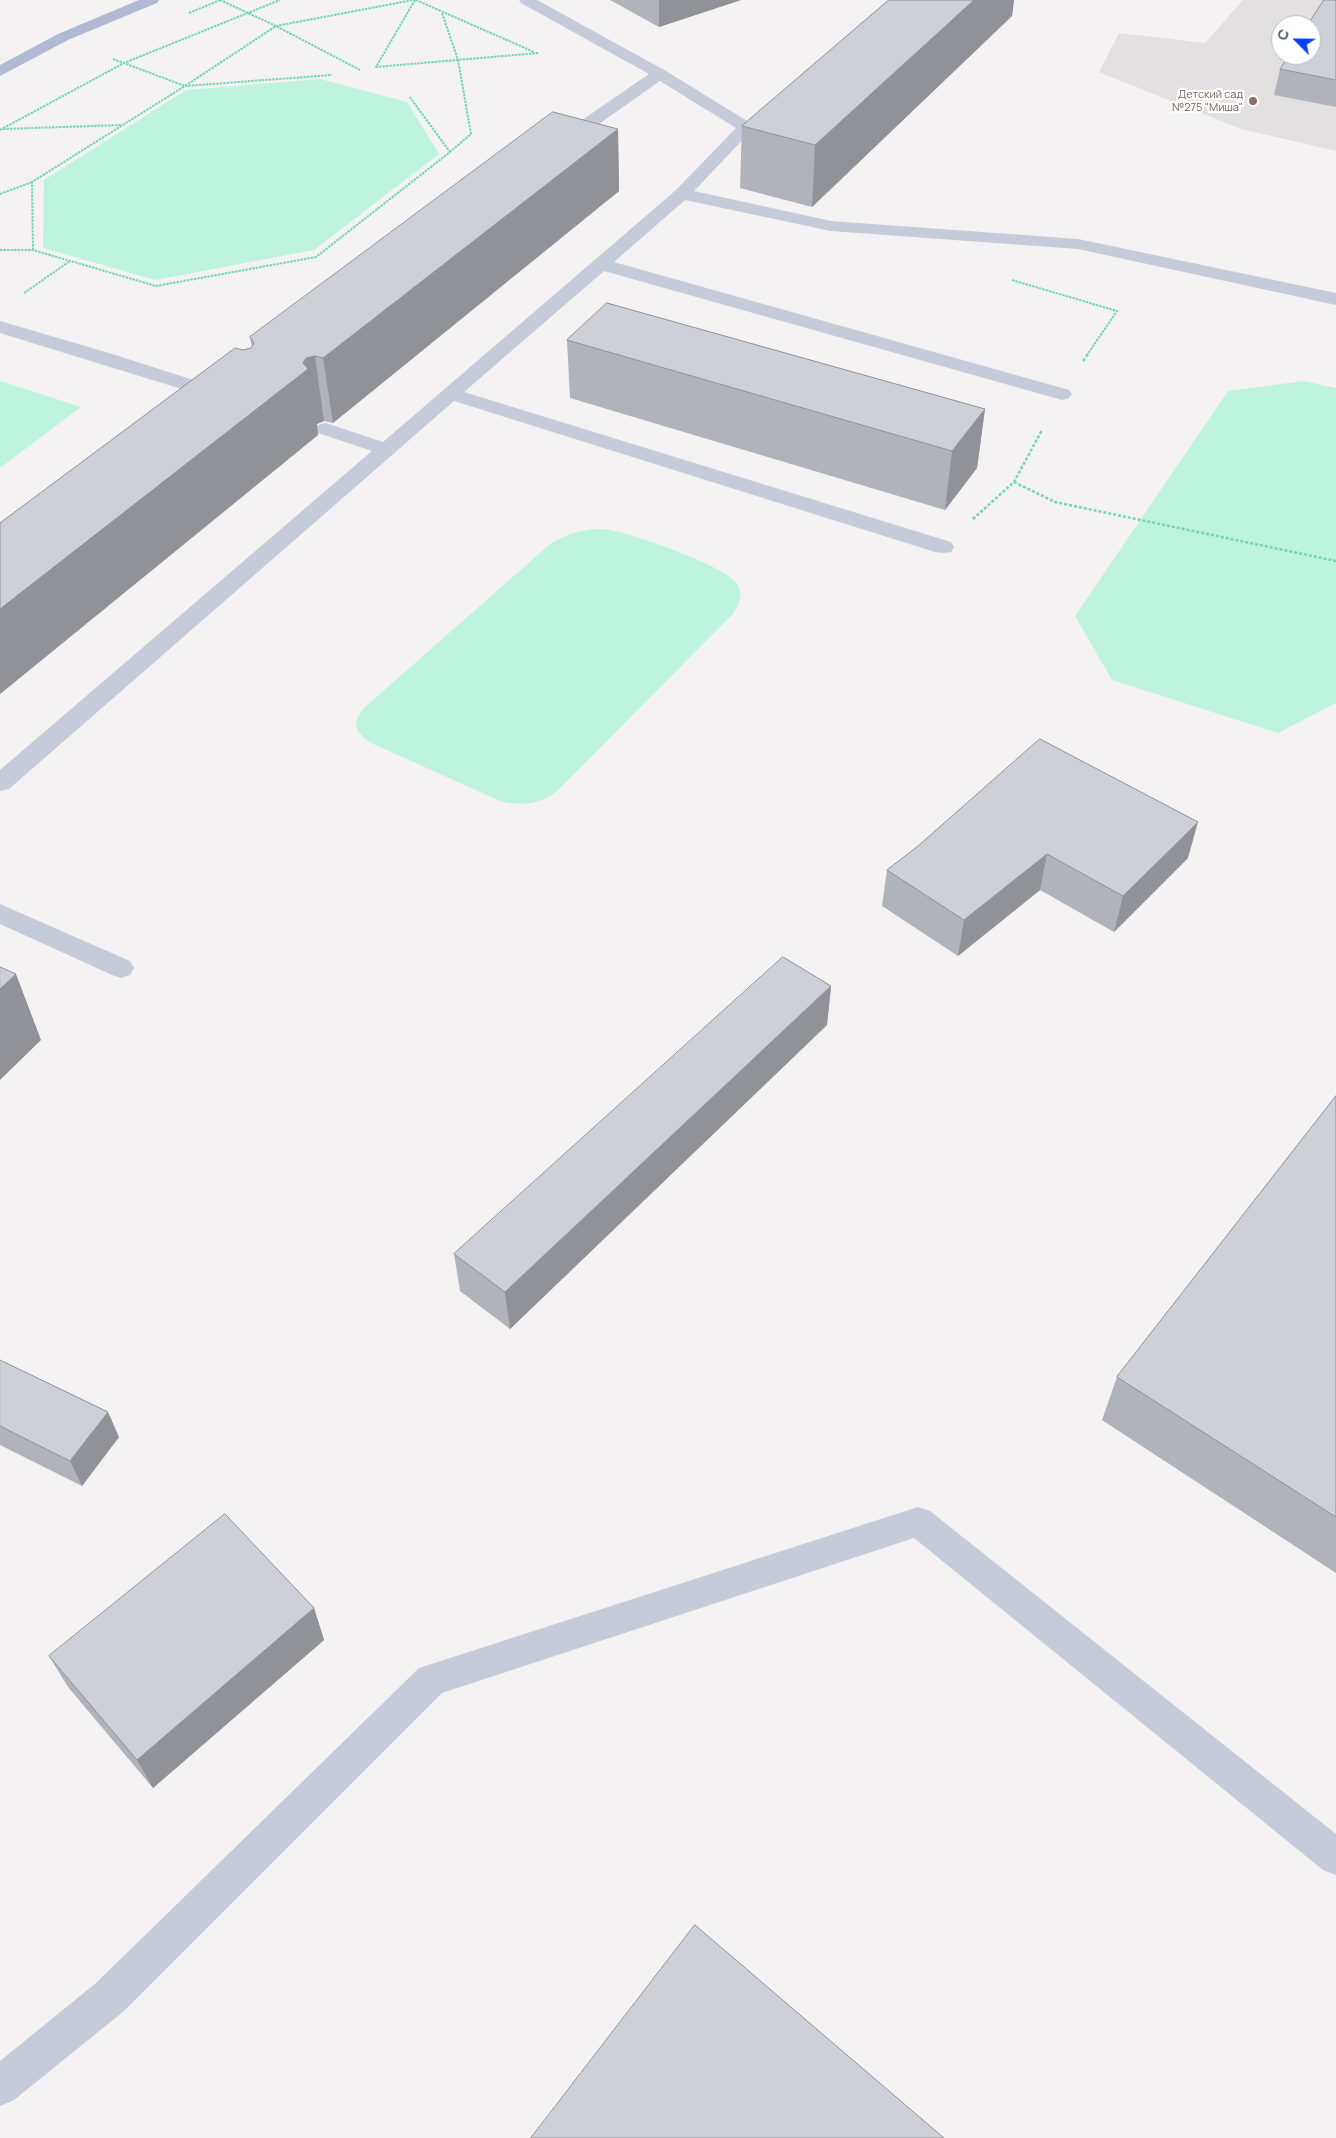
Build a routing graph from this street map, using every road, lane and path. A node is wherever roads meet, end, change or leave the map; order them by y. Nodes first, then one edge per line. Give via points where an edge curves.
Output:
1 (152, 0) edge
2 (220, 0) edge
3 (280, 0) edge
4 (415, 0) edge
5 (526, 0) edge
6 (247, 12) junction
7 (442, 13) junction
8 (276, 26) junction
9 (608, 45) junction
10 (537, 53) junction
11 (105, 56) dead end
12 (458, 60) junction
13 (124, 63) junction
14 (360, 70) dead end
15 (0, 71) edge
16 (660, 74) junction
17 (332, 75) dead end
18 (185, 86) junction
19 (409, 96) dead end
20 (761, 115) edge
21 (122, 126) junction
22 (746, 127) junction
23 (0, 130) edge
24 (450, 152) junction
25 (543, 156) edge
26 (32, 182) junction
27 (0, 194) edge
28 (682, 194) junction
29 (0, 250) edge
30 (33, 250) junction
31 (71, 261) junction
32 (600, 264) junction
33 (23, 293) dead end
34 (1336, 299) edge
35 (0, 327) edge
36 (450, 394) junction
37 (1062, 394) dead end
38 (212, 409) edge
39 (325, 429) dead end
40 (385, 449) junction
41 (1014, 482) dead end
42 (943, 547) dead end
43 (1336, 561) edge
44 (0, 783) edge
45 (0, 913) edge
46 (121, 968) dead end
47 (1336, 1858) edge
48 (0, 2086) edge

1 - 15 main road via 63,37
2 - 6 path
3 - 6 path
4 - 7 path
4 - 8 path
4 - 12 path via 376,68
5 - 9 lane
6 - 8 path
6 - 13 path
7 - 10 path
7 - 12 path
8 - 14 path
8 - 18 path
9 - 10 path
9 - 16 lane
10 - 12 path
11 - 13 path
12 - 24 path via 471,134
13 - 18 path
13 - 23 path
16 - 22 lane
16 - 25 lane
17 - 18 path
18 - 21 path
19 - 24 path
20 - 22 lane
21 - 23 path
21 - 26 path
22 - 28 lane
24 - 31 path via 316,257 156,286
26 - 27 path
26 - 30 path
28 - 32 lane
28 - 34 lane via 831,226 1078,244
29 - 30 path
30 - 31 path
31 - 33 path
32 - 36 lane
32 - 37 lane
35 - 38 lane via 234,397
36 - 40 lane
36 - 42 lane
39 - 40 lane
40 - 44 lane
41 - 43 path via 1055,502
45 - 46 lane
47 - 48 lane via 918,1522 431,1680 110,1997

